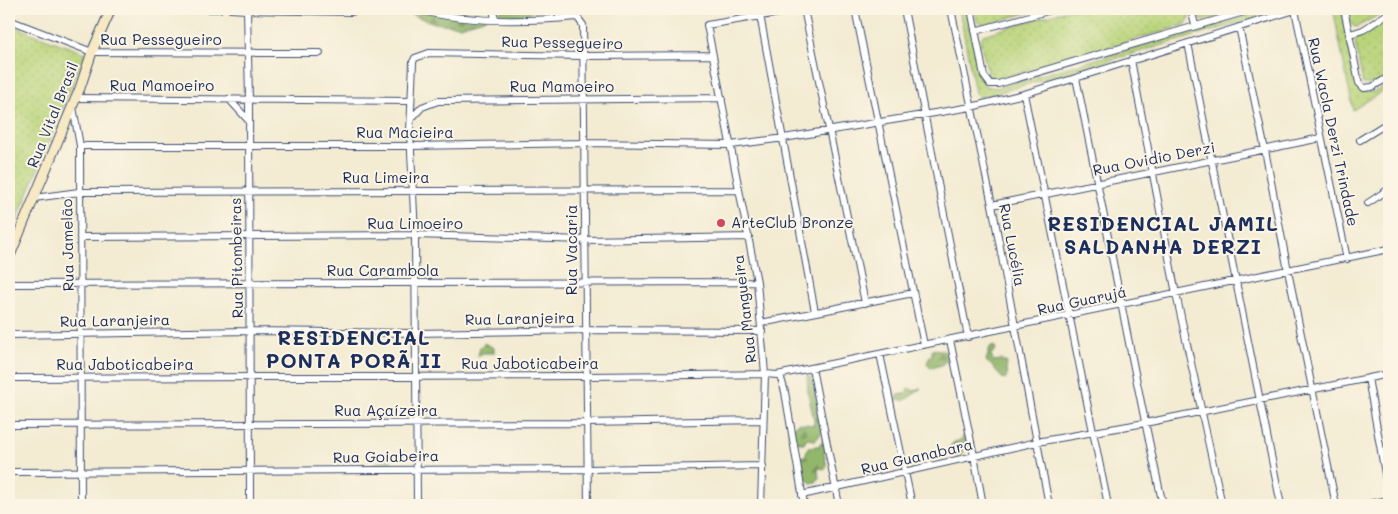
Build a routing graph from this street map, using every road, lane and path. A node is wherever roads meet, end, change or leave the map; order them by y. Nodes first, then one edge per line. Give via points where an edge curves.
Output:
1 (171, 9) edge
2 (219, 9) edge
3 (231, 9) edge
4 (358, 9) edge
5 (416, 9) edge
6 (493, 9) edge
7 (804, 9) edge
8 (855, 9) edge
9 (904, 9) edge
10 (951, 9) edge
11 (971, 9) edge
12 (1054, 9) edge
13 (1190, 9) edge
14 (1254, 9) edge
15 (1296, 9) edge
16 (1344, 9) edge
17 (113, 10) edge
18 (247, 10) junction
19 (1389, 13) edge
20 (760, 15) junction
21 (495, 19) junction
22 (9, 20) edge
23 (1195, 25) junction
24 (1239, 27) junction
25 (975, 31) junction
26 (1350, 34) junction
27 (1188, 43) junction
28 (92, 52) junction
29 (249, 52) junction
30 (320, 53) dead end
31 (713, 55) junction
32 (583, 56) junction
33 (1131, 60) junction
34 (1389, 77) edge
35 (1076, 78) junction
36 (1024, 94) junction
37 (722, 98) junction
38 (229, 99) junction
39 (249, 99) junction
40 (584, 99) junction
41 (412, 101) junction
42 (74, 102) junction
43 (971, 107) junction
44 (924, 115) junction
45 (411, 120) junction
46 (249, 121) junction
47 (877, 122) junction
48 (1389, 122) edge
49 (829, 129) junction
50 (784, 138) junction
51 (1321, 138) junction
52 (1360, 140) dead end
53 (584, 143) junction
54 (731, 145) junction
55 (80, 146) junction
56 (249, 146) junction
57 (411, 146) junction
58 (1266, 150) junction
59 (1211, 160) junction
60 (1153, 172) junction
61 (1098, 183) junction
62 (1389, 189) edge
63 (413, 190) junction
64 (739, 190) junction
65 (585, 191) junction
66 (79, 192) junction
67 (248, 192) junction
68 (1044, 194) junction
69 (34, 198) junction
70 (1368, 203) dead end
71 (992, 205) junction
72 (415, 235) junction
73 (80, 237) junction
74 (250, 237) junction
75 (749, 237) junction
76 (586, 240) junction
77 (1389, 250) edge
78 (9, 258) edge
79 (1346, 259) junction
80 (1288, 271) junction
81 (584, 282) junction
82 (757, 282) junction
83 (1236, 282) junction
84 (415, 283) junction
85 (9, 284) edge
86 (81, 284) junction
87 (250, 284) junction
88 (913, 293) junction
89 (1176, 294) junction
90 (865, 302) junction
91 (1123, 305) junction
92 (815, 312) junction
93 (1069, 316) junction
94 (761, 323) junction
95 (1015, 327) junction
96 (585, 330) junction
97 (250, 331) junction
98 (762, 331) junction
99 (416, 333) junction
100 (9, 335) edge
101 (81, 335) junction
102 (968, 337) junction
103 (950, 340) junction
104 (924, 346) junction
105 (880, 354) junction
106 (812, 368) junction
107 (765, 374) junction
108 (1389, 374) edge
109 (780, 375) junction
110 (416, 376) junction
111 (81, 377) junction
112 (250, 377) junction
113 (585, 377) junction
114 (9, 378) edge
115 (1368, 378) junction
116 (1313, 389) junction
117 (1259, 400) junction
118 (1201, 412) junction
119 (763, 420) junction
120 (417, 422) junction
121 (586, 423) junction
122 (1145, 423) junction
123 (81, 424) junction
124 (250, 424) junction
125 (9, 425) edge
126 (1093, 432) junction
127 (1037, 442) junction
128 (974, 456) junction
129 (762, 466) junction
130 (417, 469) junction
131 (587, 469) junction
132 (81, 471) junction
133 (250, 471) junction
134 (9, 472) edge
135 (905, 472) junction
136 (835, 488) junction
137 (802, 495) junction
138 (1389, 496) edge
139 (1389, 500) edge
140 (81, 505) edge
141 (250, 505) edge
142 (417, 505) edge
143 (588, 505) edge
144 (761, 505) edge
145 (804, 505) edge
146 (839, 505) edge
147 (912, 505) edge
148 (983, 505) edge
149 (1049, 505) edge
150 (1108, 505) edge
151 (1163, 505) edge
152 (1222, 505) edge
153 (1281, 505) edge
154 (1336, 505) edge
155 (1363, 505) edge

1 - 2 street
3 - 18 street
4 - 18 street via 352,12
5 - 21 street via 448,17
6 - 21 street
7 - 20 street
7 - 49 street
8 - 47 street
9 - 44 street
10 - 43 street, Rua Lucélia
11 - 25 street
12 - 25 street
13 - 23 street
14 - 23 street
15 - 24 street, Rua Macieira
15 - 51 street, Rua Wacla Derzi Trindade
16 - 26 street
17 - 28 main road, Rua Vital Brasil
18 - 29 street, Rua Pitombeiras
19 - 26 street via 1363,30
20 - 31 street, Rua Mangueira via 707,25
20 - 50 street
21 - 32 street, Rua Vacaria via 513,21 577,16 583,25
22 - 28 street
23 - 25 street via 998,84 990,84 984,76
24 - 27 street, Rua Macieira
24 - 58 street
26 - 34 street via 1359,83 1364,88 1372,88
27 - 33 street, Rua Macieira
27 - 59 street
28 - 29 street, Rua Pessegueiro
28 - 42 main road, Rua Vital Brasil
29 - 30 street, Rua Pessegueiro
29 - 39 street, Rua Pitombeiras
31 - 32 street, Rua Pessegueiro
31 - 37 street, Rua Mangueira
32 - 40 street, Rua Vacaria
32 - 41 street, Rua Pessegueiro via 419,55 413,62
33 - 35 street, Rua Macieira
33 - 60 street
35 - 36 street, Rua Macieira
35 - 61 street
36 - 43 street, Rua Macieira
36 - 68 street
37 - 40 street, Rua Mamoeiro
37 - 54 street, Rua Mangueira
38 - 39 street, Rua Mamoeiro
38 - 42 street, Rua Mamoeiro
38 - 46 street
39 - 41 street, Rua Mamoeiro
39 - 46 street, Rua Pitombeiras
40 - 45 street, Rua Mamoeiro via 438,101 422,107
40 - 53 street, Rua Vacaria
41 - 45 street
42 - 55 street, Rua Jamelão
42 - 69 main road, Rua Vital Brasil
43 - 44 street, Rua Macieira
43 - 71 street, Rua Lucélia
44 - 47 street, Rua Macieira
44 - 102 street
45 - 57 street
46 - 56 street, Rua Pitombeiras
47 - 49 street, Rua Macieira
47 - 88 street
48 - 52 street
49 - 50 street, Rua Macieira
49 - 90 street
50 - 54 street, Rua Macieira
50 - 92 street
51 - 58 street, Rua Ovidio Derzi
51 - 79 street, Rua Wacla Derzi Trindade
53 - 54 street, Rua Macieira
53 - 57 street, Rua Macieira
53 - 65 street, Rua Vacaria
54 - 64 street, Rua Mangueira
55 - 56 street, Rua Macieira
55 - 66 street, Rua Jamelão
56 - 57 street, Rua Macieira
56 - 67 street, Rua Pitombeiras
57 - 63 street
58 - 59 street, Rua Ovidio Derzi
58 - 80 street
59 - 60 street, Rua Ovidio Derzi
59 - 83 street
60 - 61 street, Rua Ovidio Derzi
60 - 89 street
61 - 68 street, Rua Ovidio Derzi
61 - 91 street
62 - 70 street
63 - 65 street, Rua Limeira
63 - 67 street, Rua Limeira
63 - 72 street
64 - 65 street, Rua Limeira
64 - 75 street, Rua Mangueira
65 - 76 street, Rua Vacaria
66 - 67 street, Rua Limeira
66 - 69 street, Rua Limeira
66 - 73 street, Rua Jamelão
67 - 74 street, Rua Pitombeiras
68 - 71 street, Rua Ovidio Derzi
68 - 93 street
69 - 78 main road, Rua Vital Brasil
71 - 95 street, Rua Lucélia
72 - 74 street, Rua Limoeiro
72 - 76 street, Rua Limoeiro
72 - 84 street
73 - 74 street, Rua Limoeiro
73 - 86 street, Rua Jamelão
74 - 87 street, Rua Pitombeiras
75 - 76 street, Rua Limoeiro
75 - 82 street, Rua Mangueira
76 - 81 street, Rua Vacaria
77 - 79 street, Rua Guarujá
79 - 80 street, Rua Guarujá
80 - 83 street, Rua Guarujá
80 - 116 street
81 - 82 street, Rua Carambola
81 - 84 street, Rua Carambola
81 - 96 street, Rua Vacaria
82 - 94 street, Rua Mangueira
83 - 89 street, Rua Guarujá
83 - 117 street
84 - 87 street, Rua Carambola
84 - 99 street
85 - 86 street, Rua Carambola
86 - 87 street, Rua Carambola
86 - 101 street, Rua Jamelão
87 - 97 street, Rua Pitombeiras
88 - 90 street
88 - 104 street
89 - 91 street, Rua Guarujá
89 - 118 street
90 - 92 street
91 - 93 street, Rua Guarujá
91 - 122 street
92 - 94 street
93 - 95 street, Rua Guarujá
93 - 126 street
94 - 98 street, Rua Mangueira
95 - 102 street, Rua Guarujá
95 - 127 street, Rua Lucélia
96 - 98 street, Rua Laranjeira
96 - 99 street, Rua Laranjeira
96 - 113 street, Rua Vacaria
97 - 99 street, Rua Laranjeira
97 - 101 street, Rua Laranjeira
97 - 112 street, Rua Pitombeiras
98 - 107 street, Rua Mangueira
99 - 110 street
100 - 101 street, Rua Laranjeira
101 - 111 street, Rua Jamelão
102 - 103 street, Rua Guarujá
103 - 104 street, Rua Guarujá
103 - 128 street
104 - 105 street, Rua Guarujá
105 - 106 street, Rua Guarujá
105 - 135 street
106 - 109 street, Rua Guarujá
106 - 136 street
107 - 109 street, Rua Jaboticabeira
107 - 113 street, Rua Jaboticabeira
107 - 119 street, Rua Mangueira
108 - 115 street, Rua Guanabara
109 - 137 street
110 - 112 street, Rua Jaboticabeira
110 - 113 street, Rua Jaboticabeira
110 - 120 street
111 - 112 street, Rua Jaboticabeira
111 - 114 street, Rua Jaboticabeira
111 - 123 street, Rua Jamelão
112 - 124 street, Rua Pitombeiras
113 - 121 street, Rua Vacaria
115 - 116 street, Rua Guanabara
115 - 138 street
116 - 117 street, Rua Guanabara
116 - 154 street
117 - 118 street, Rua Guanabara
117 - 153 street
118 - 122 street, Rua Guanabara
118 - 152 street
119 - 121 street, Rua Açaízeira
119 - 129 street, Rua Mangueira
120 - 121 street, Rua Açaízeira
120 - 124 street, Rua Açaízeira
120 - 130 street
121 - 131 street, Rua Vacaria
122 - 126 street, Rua Guanabara
122 - 151 street
123 - 124 street, Rua Açaízeira
123 - 125 street, Rua Açaízeira
123 - 132 street, Rua Jamelão
124 - 133 street, Rua Pitombeiras
126 - 127 street, Rua Guanabara
126 - 150 street
127 - 128 street, Rua Guanabara
127 - 149 street, Rua Lucélia
128 - 135 street, Rua Guanabara
128 - 148 street
129 - 131 street, Rua Goiabeira
129 - 144 street, Rua Mangueira
130 - 131 street, Rua Goiabeira
130 - 133 street, Rua Goiabeira
130 - 142 street
131 - 143 street, Rua Vacaria
132 - 133 street, Rua Goiabeira
132 - 134 street, Rua Goiabeira
132 - 140 street, Rua Jamelão
133 - 141 street, Rua Pitombeiras
135 - 136 street, Rua Guanabara
135 - 147 street
136 - 137 street, Rua Guanabara
136 - 146 street
137 - 145 street
139 - 155 street

